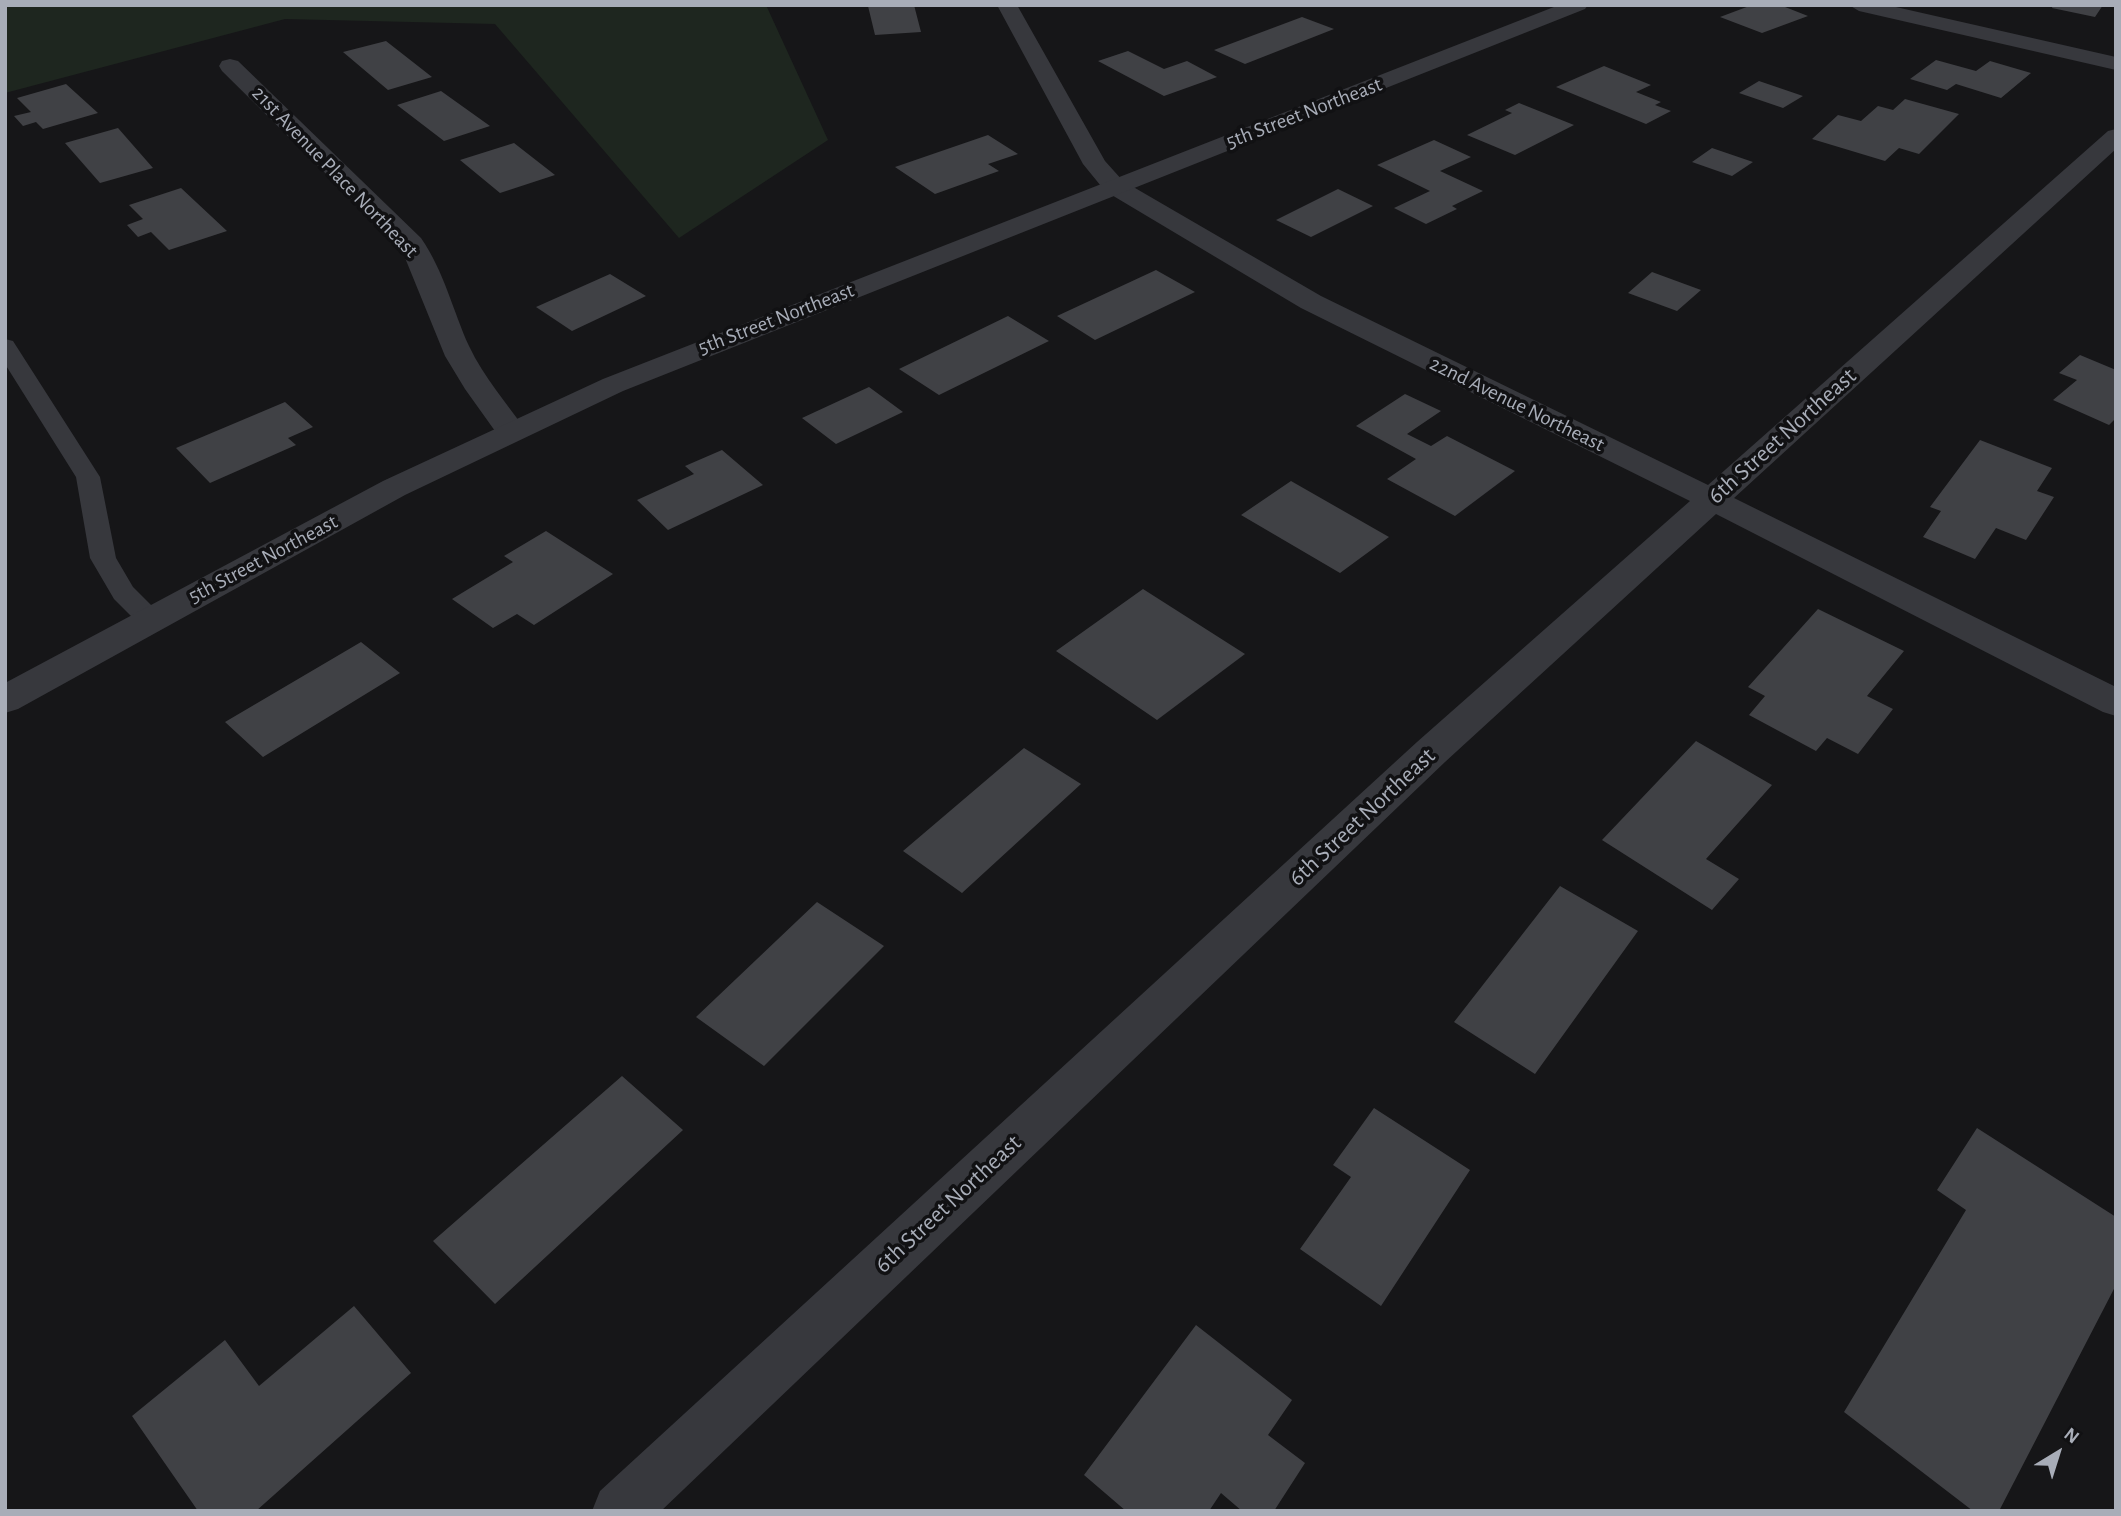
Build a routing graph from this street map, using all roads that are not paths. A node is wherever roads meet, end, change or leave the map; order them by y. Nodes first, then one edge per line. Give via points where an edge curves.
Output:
1 (1007, 5) edge
2 (1578, 5) edge
3 (1859, 5) edge
4 (2116, 64) edge
5 (230, 66) dead end
6 (2116, 136) edge
7 (1114, 186) junction
8 (5, 346) edge
9 (511, 431) junction
10 (1711, 500) junction
11 (150, 619) junction
12 (5, 700) edge
13 (2116, 704) edge
14 (620, 1511) edge

1 - 7 street, 22nd Avenue Northeast via 1094,163
2 - 7 street, 5th Street Northeast
3 - 4 street
5 - 9 street, 21st Avenue Place Northeast via 412,244 454,346
6 - 10 street, 6th Street Northeast
7 - 9 street, 5th Street Northeast via 695,351
7 - 10 street, 22nd Avenue Northeast via 1311,302
8 - 11 lane via 88,477 103,558 123,593
9 - 11 street, 5th Street Northeast
10 - 13 street, 22nd Avenue Northeast
10 - 14 street, 6th Street Northeast via 1431,752
11 - 12 street, 5th Street Northeast

